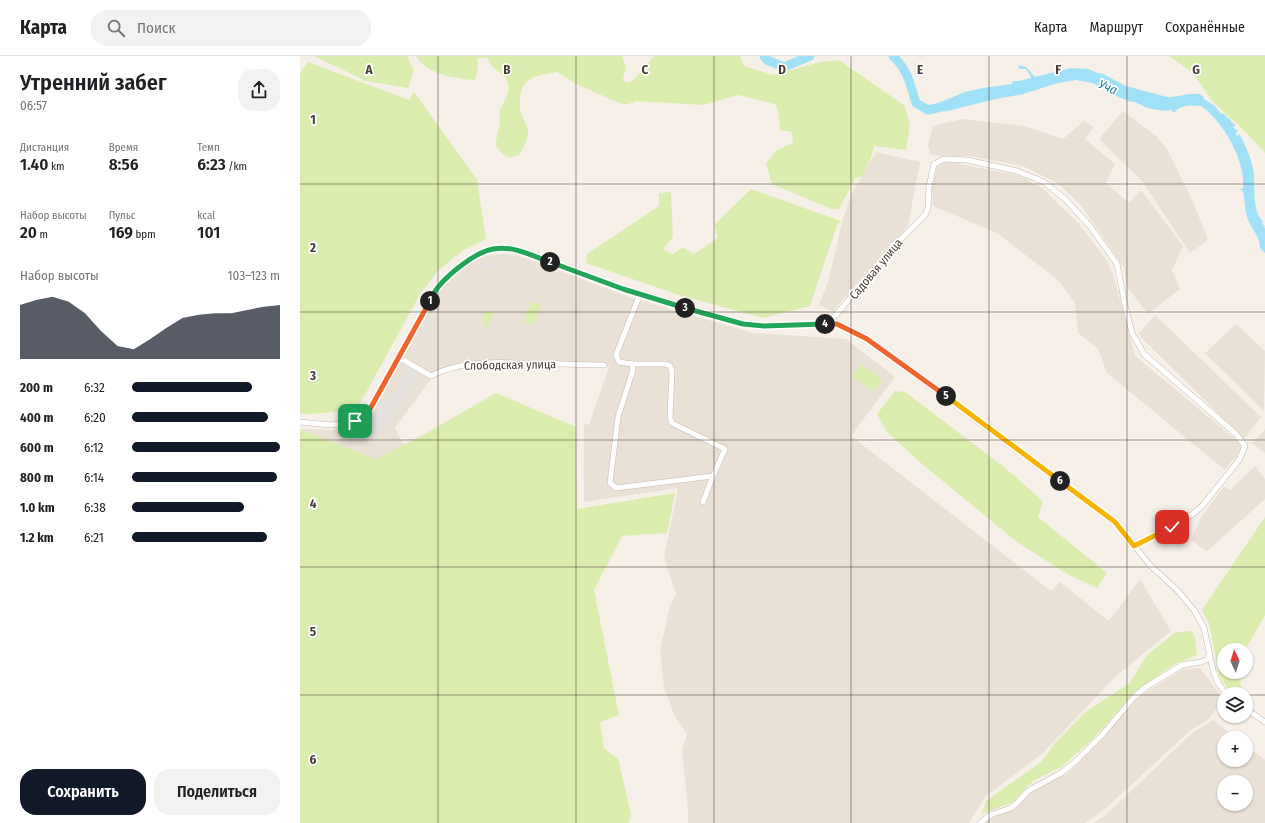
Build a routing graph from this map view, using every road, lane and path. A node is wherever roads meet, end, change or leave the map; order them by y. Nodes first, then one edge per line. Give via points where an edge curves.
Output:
1 (640, 294) junction
2 (828, 324) junction
3 (398, 357) junction
4 (632, 364) junction
5 (604, 365) dead end
6 (300, 422) edge
7 (713, 476) junction
8 (703, 502) dead end
9 (1134, 546) junction
10 (1209, 654) junction
11 (1220, 687) edge
12 (1253, 714) edge
13 (1265, 722) edge
14 (980, 823) edge

1 - 2 street via 743,324
1 - 3 street via 523,253 493,249 457,268 437,288
1 - 4 street via 616,355 619,362
2 - 9 street via 837,324 867,339 1115,522
2 - 9 street, Садовая улица via 899,241 925,215 934,164 944,159 967,160 1017,171 1044,182 1065,199 1090,226 1117,264 1132,333 1144,354 1236,434 1245,446 1239,460 1203,505 1193,514
3 - 5 street, Слободская улица via 431,376 465,364
3 - 6 street via 370,409 355,421 332,425
4 - 7 street via 670,366 672,423 725,449
4 - 7 street via 633,370 618,417 610,483 616,488
7 - 8 street
9 - 10 street via 1194,610 1204,628
10 - 11 street
10 - 14 street via 1207,659 1182,665 1146,687 1076,761 1061,773 1028,791 1011,808 990,815
12 - 13 street

